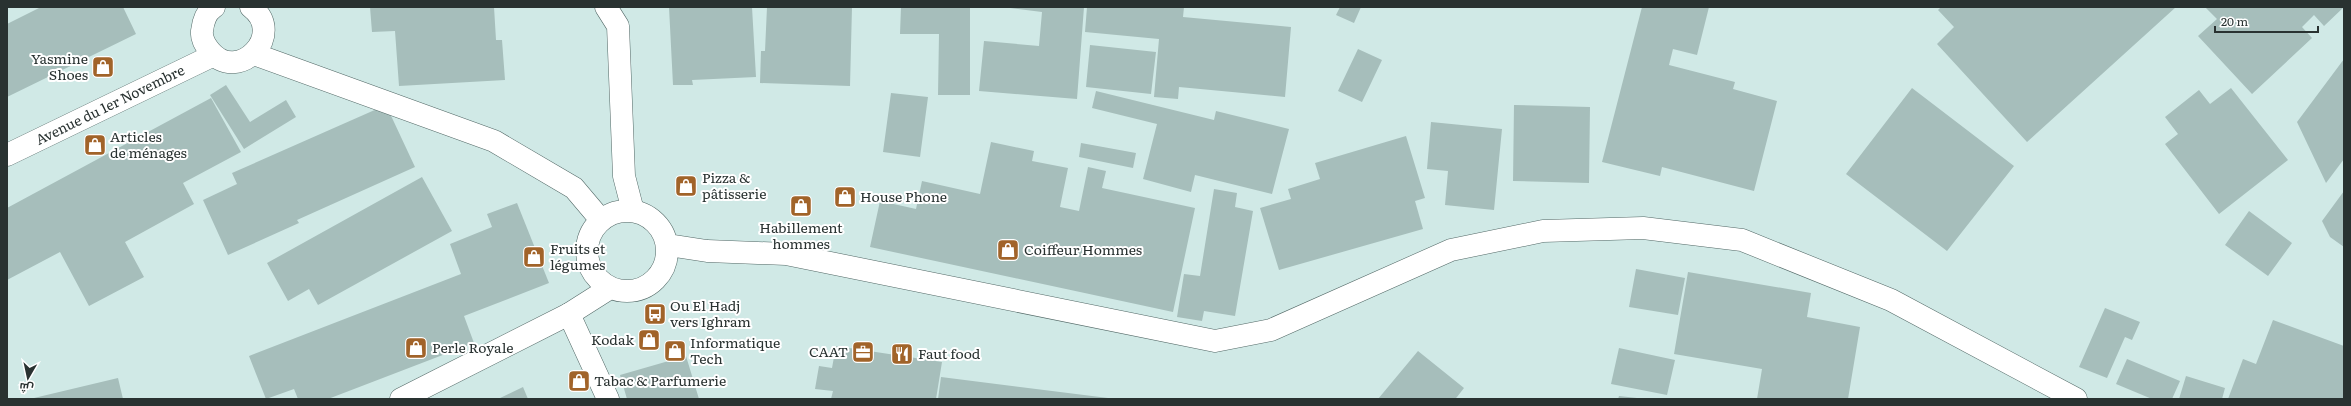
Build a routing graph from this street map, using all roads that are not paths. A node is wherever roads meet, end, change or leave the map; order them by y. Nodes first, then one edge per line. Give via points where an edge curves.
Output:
1 (214, 7) edge
2 (251, 7) edge
3 (606, 7) edge
4 (254, 54) junction
5 (214, 55) junction
6 (7, 155) edge
7 (633, 211) junction
8 (601, 220) junction
9 (668, 245) junction
10 (610, 288) junction
11 (568, 314) junction
12 (401, 399) edge
13 (608, 399) edge
14 (2076, 399) edge

1 - 5 street via 205,17 202,33 204,43
2 - 4 street via 264,28 260,46
3 - 7 street via 618,26 624,176
4 - 5 street via 234,62
4 - 8 street via 494,141 574,188
5 - 6 street, Avenue du 1er Novembre
7 - 8 street via 614,212
7 - 9 street via 647,215 657,223 665,234
8 - 10 street via 589,236 587,260 598,280
9 - 10 street via 668,260 657,280 644,289 630,292
9 - 14 street via 707,251 786,254 1215,341 1270,330 1451,250 1543,231 1643,228 1742,240 1891,300
10 - 11 street
11 - 12 street
11 - 13 street

